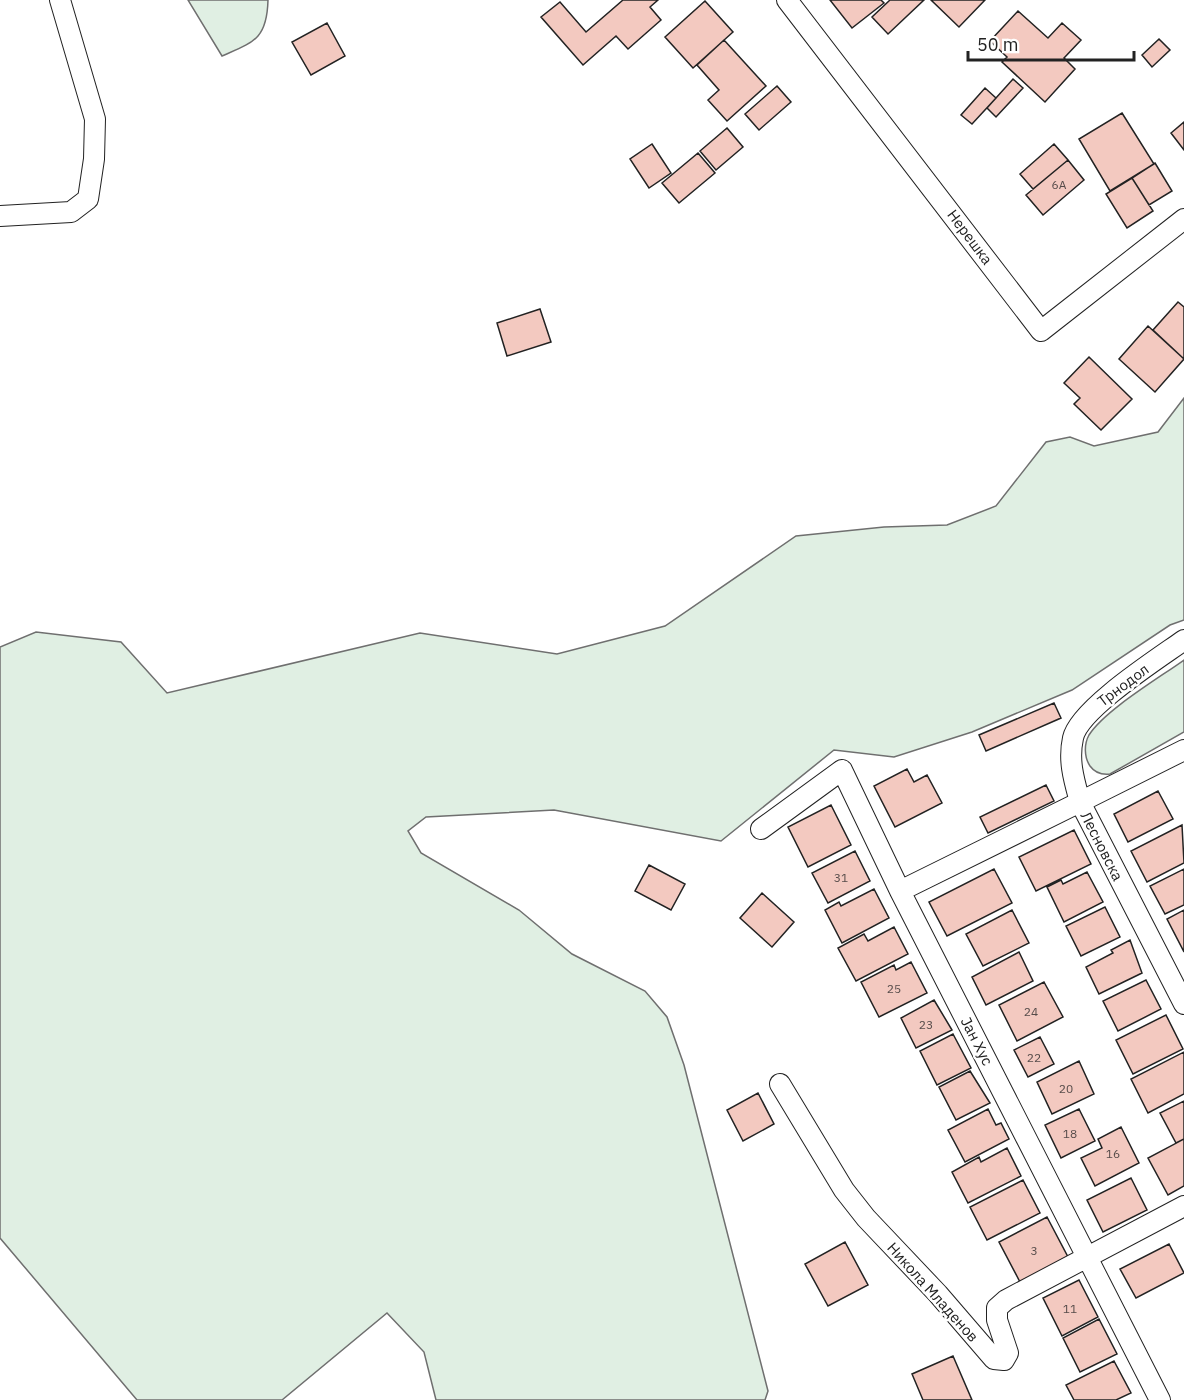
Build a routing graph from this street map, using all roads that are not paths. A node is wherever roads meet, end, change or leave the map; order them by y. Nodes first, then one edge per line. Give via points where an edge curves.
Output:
1 (60, 0) edge
2 (787, 0) edge
3 (0, 216) edge
4 (1184, 219) edge
5 (1184, 640) edge
6 (1184, 750) edge
7 (1080, 802) junction
8 (761, 829) dead end
9 (900, 891) junction
10 (1184, 1004) edge
11 (780, 1084) dead end
12 (1184, 1206) edge
13 (1087, 1256) junction
14 (1160, 1400) edge

1 - 3 street via 95,119 88,199 71,212
2 - 4 street, Нерешка via 1041,331
5 - 7 street, Трнодол via 1091,710 1073,735 1070,763
6 - 7 street
7 - 9 street, Лесновска
7 - 10 street, Лесновска
8 - 9 street, Јан Хус via 842,770
9 - 13 street, Јан Хус
11 - 13 street, Никола Младенов via 844,1190 994,1359 1004,1360 1008,1353 997,1308 1006,1299
12 - 13 street
13 - 14 street, Јан Хус

